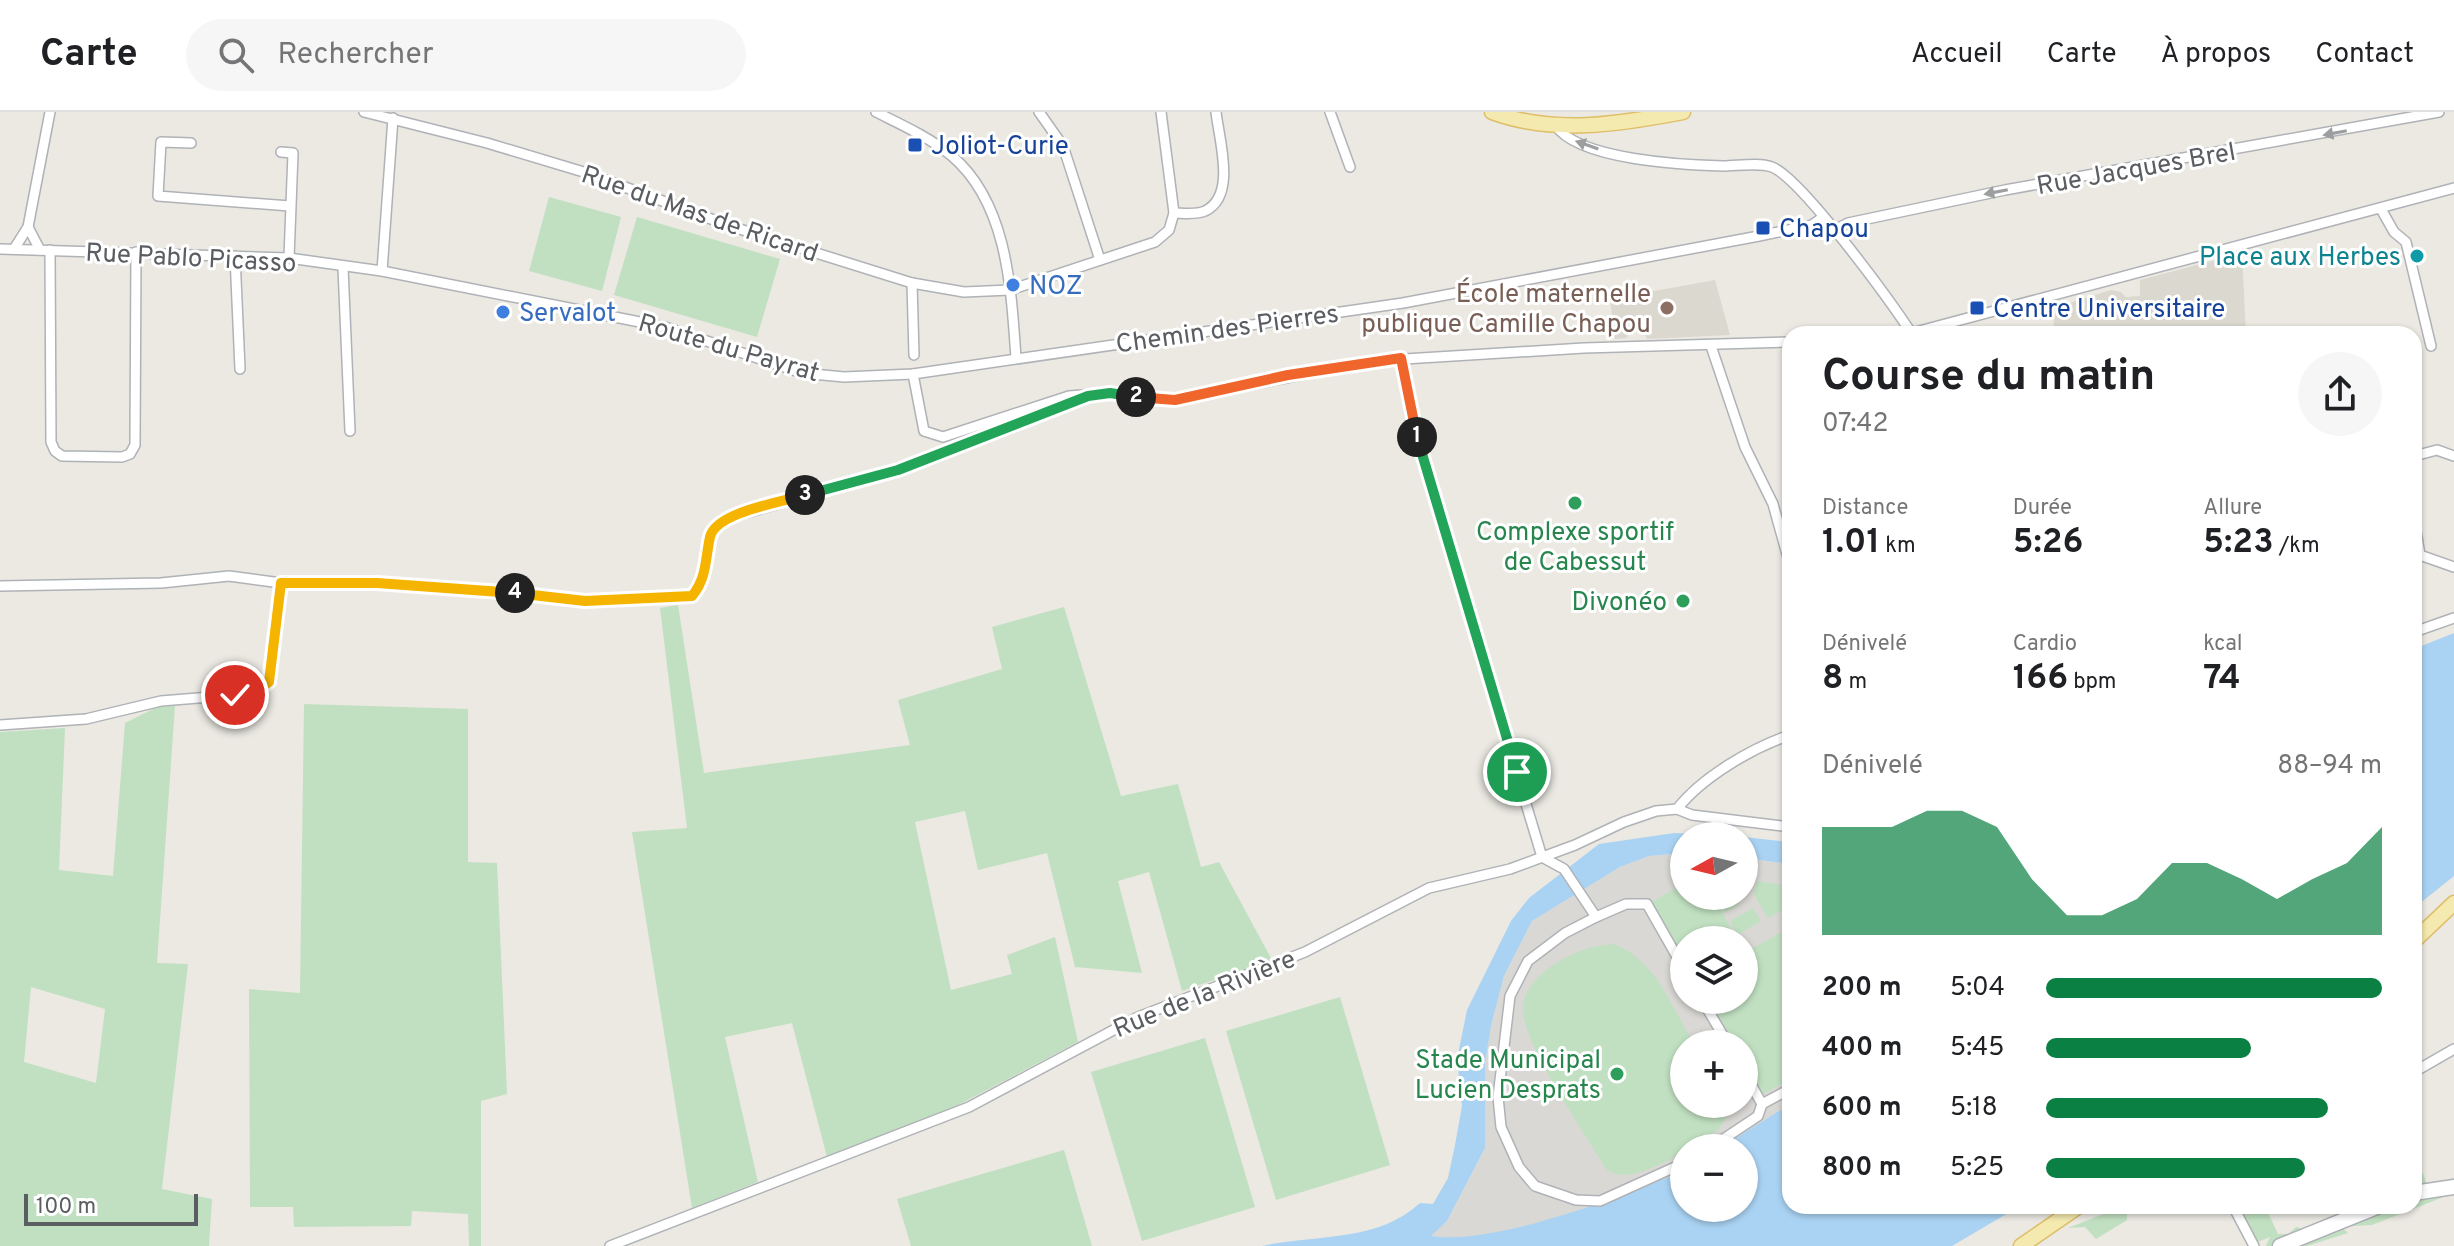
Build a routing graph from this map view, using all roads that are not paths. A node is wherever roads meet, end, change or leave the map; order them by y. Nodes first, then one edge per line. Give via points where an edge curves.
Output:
1 (50, 112) edge
2 (364, 112) edge
3 (876, 112) edge
4 (1039, 112) edge
5 (1161, 112) edge
6 (1216, 112) edge
7 (1330, 112) edge
8 (1492, 112) edge
9 (1683, 112) edge
10 (2439, 112) edge
11 (393, 118) junction
12 (1547, 121) edge
13 (191, 143) dead end
14 (281, 152) dead end
15 (1350, 167) dead end
16 (2454, 188) edge
17 (290, 206) junction
18 (2381, 209) junction
19 (1174, 213) junction
20 (1822, 218) junction
21 (28, 227) junction
22 (1834, 230) junction
23 (0, 249) edge
24 (14, 249) junction
25 (45, 250) junction
26 (136, 252) junction
27 (235, 256) junction
28 (289, 258) junction
29 (1100, 260) junction
30 (343, 268) junction
31 (382, 271) junction
32 (912, 283) junction
33 (1010, 290) junction
34 (1905, 326) edge
35 (1941, 326) edge
36 (1782, 342) edge
37 (1711, 346) junction
38 (2431, 346) dead end
39 (914, 355) dead end
40 (1016, 358) junction
41 (1401, 358) junction
42 (240, 369) dead end
43 (913, 374) junction
44 (1088, 396) junction
45 (350, 431) dead end
46 (2422, 454) edge
47 (2450, 455) edge
48 (1782, 536) edge
49 (2422, 556) edge
50 (2454, 567) edge
51 (281, 583) junction
52 (0, 586) edge
53 (2454, 618) edge
54 (2422, 629) edge
55 (0, 725) edge
56 (1782, 739) edge
57 (1677, 809) junction
58 (1782, 826) edge
59 (1542, 857) junction
60 (2454, 903) edge
61 (1596, 917) junction
62 (2422, 933) edge
63 (1670, 944) edge
64 (2454, 1049) edge
65 (2422, 1067) edge
66 (1782, 1093) edge
67 (1758, 1097) edge
68 (1762, 1104) junction
69 (1731, 1134) edge
70 (1670, 1169) edge
71 (2451, 1189) edge
72 (2422, 1191) edge
73 (2067, 1214) edge
74 (2237, 1214) edge
75 (2359, 1214) edge
76 (2027, 1242) edge
77 (610, 1246) edge
78 (2254, 1246) edge
79 (2280, 1246) edge

1 - 21 street
2 - 11 street, Rue du Mas de Ricard
3 - 33 street via 938,146 979,187 997,227
4 - 29 street via 1063,146
5 - 19 street
6 - 19 street via 1224,188 1204,212
7 - 15 street
8 - 12 main road
9 - 12 main road via 1603,125
10 -> 22 street, Rue Jacques Brel via 2005,190
11 - 31 street
11 - 32 street, Rue du Mas de Ricard via 587,173 730,226
20 -> 12 street via 1771,166 1676,165 1623,157 1573,140
13 - 17 street via 161,142 158,196
14 - 17 street via 293,153
16 - 18 street
17 - 28 street
18 - 35 street
18 - 38 street via 2406,242
19 - 29 street, Rue du Mas de Ricard via 1169,230 1155,242
20 - 22 street
20 - 40 street, Chemin des Pierres via 1759,236 1403,303
21 - 24 street
21 - 25 street
22 - 34 street
23 - 24 street, Rue Pablo Picasso
24 - 25 street, Rue Pablo Picasso
25 - 26 street, Rue Pablo Picasso
25 - 26 street via 51,442 62,456 122,457 135,445
26 - 27 street, Rue Pablo Picasso
27 - 28 street, Rue Pablo Picasso
27 - 42 street
28 - 30 street, Rue Pablo Picasso
29 - 33 street, Rue du Mas de Ricard
30 - 31 street, Rue Pablo Picasso
30 - 45 street
31 - 43 street, Route du Payrat via 665,327 802,373
32 - 33 street, Rue du Mas de Ricard via 964,292
32 - 39 street
33 - 40 street
36 - 37 street
37 - 41 street
37 - 48 street
40 - 43 street, Chemin des Pierres
41 - 44 street via 1175,400 1110,393
41 - 59 street via 1426,472
43 - 44 street via 924,431 943,437 1069,396
44 - 51 street via 898,470 722,520 711,533 703,582 692,596 585,601 461,588
46 - 47 street via 2437,450
49 - 50 street
51 - 52 street via 229,576 161,583
51 - 55 street via 271,673 264,687 235,695 161,701 86,719
53 - 54 street
56 - 57 street via 1731,765
57 - 58 street
57 - 59 street, Rue de la Rivière via 1624,822
59 - 61 street via 1564,869
59 - 77 street, Rue de la Rivière via 1429,888 1305,952 1138,1017 969,1107
60 - 62 main road
61 - 63 street via 1626,904 1647,904
61 - 70 street via 1528,961 1510,996 1498,1097 1501,1127 1519,1167 1535,1186 1576,1200 1600,1201
64 - 65 street
66 - 68 street
67 - 68 street
68 - 69 street via 1758,1116
71 - 72 main road
73 - 76 main road
74 - 78 street
75 - 79 main road

